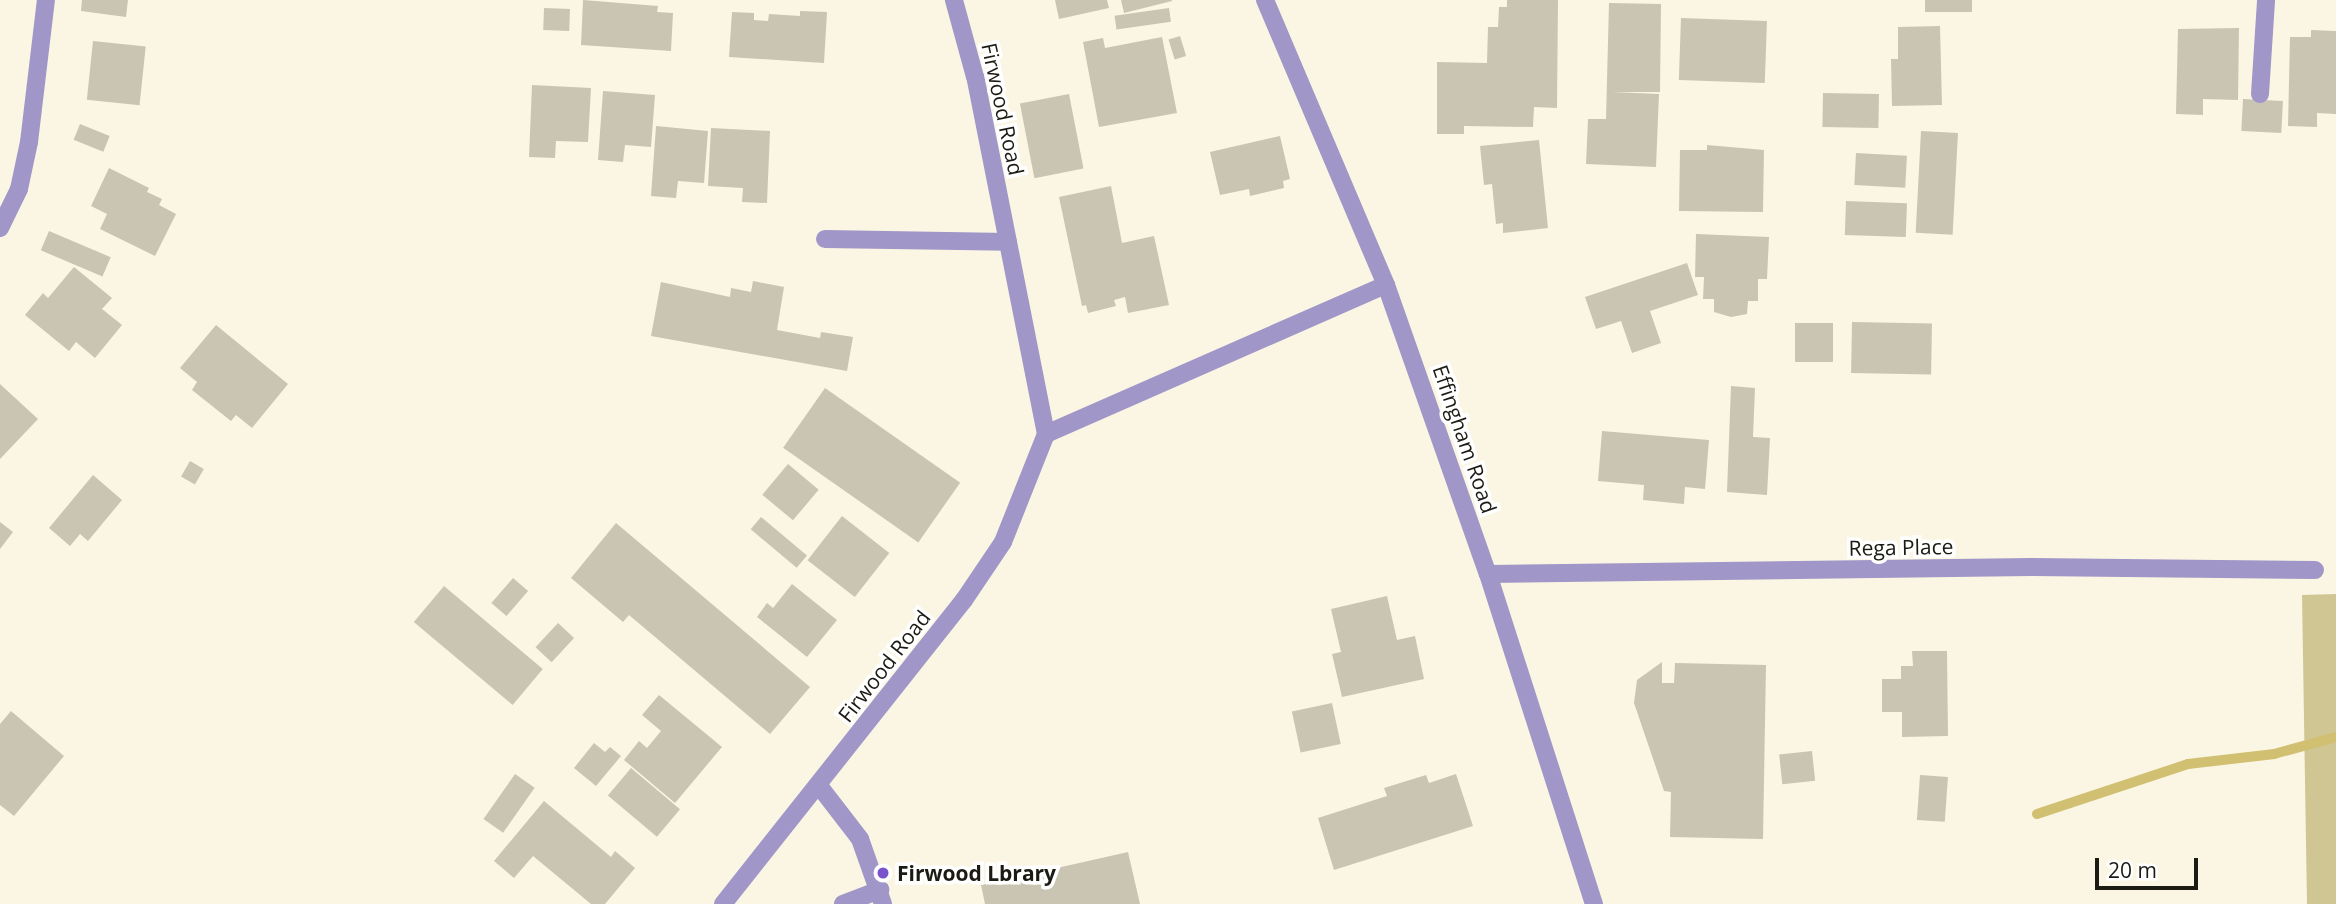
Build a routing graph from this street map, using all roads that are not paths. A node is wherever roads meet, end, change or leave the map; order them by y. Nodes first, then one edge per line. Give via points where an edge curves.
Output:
1 (46, 0) edge
2 (954, 0) edge
3 (1265, 0) edge
4 (2266, 0) edge
5 (2260, 94) dead end
6 (0, 228) edge
7 (825, 239) dead end
8 (1008, 242) junction
9 (1386, 285) junction
10 (1046, 433) junction
11 (2315, 570) dead end
12 (1488, 574) junction
13 (820, 787) junction
14 (881, 897) edge
15 (723, 904) edge
16 (843, 904) edge
17 (1594, 904) edge

1 - 6 street via 29,142 19,189
2 - 8 street, Firwood Road
3 - 9 street, Effingham Road
4 - 5 street
7 - 8 street
8 - 10 street, Firwood Road
9 - 10 street
9 - 12 street, Effingham Road
10 - 13 street, Firwood Road via 1003,542
11 - 12 street, Rega Place via 2031,567
12 - 17 street, Effingham Road
13 - 14 street via 860,839
13 - 15 street, Firwood Road
14 - 16 street

